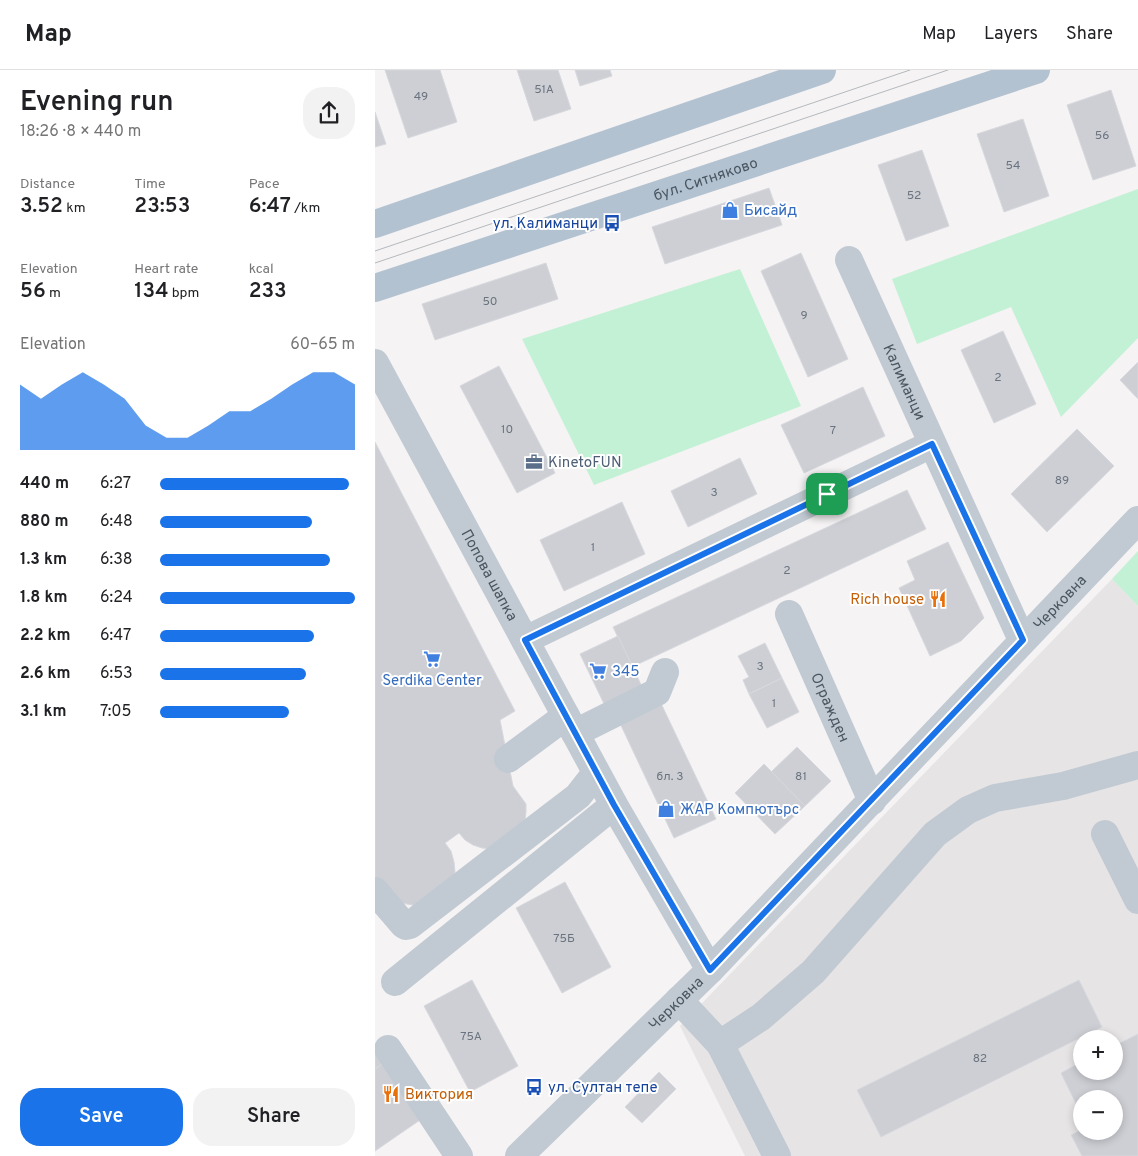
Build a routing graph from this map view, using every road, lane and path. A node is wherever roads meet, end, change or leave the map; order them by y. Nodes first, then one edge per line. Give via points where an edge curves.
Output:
1 (822, 70) edge
2 (1036, 70) edge
3 (375, 224) edge
4 (849, 260) dead end
5 (375, 288) edge
6 (375, 363) edge
7 (932, 444) junction
8 (1138, 520) edge
9 (789, 614) dead end
10 (525, 640) junction
11 (1023, 640) junction
12 (665, 672) dead end
13 (570, 725) junction
14 (508, 760) dead end
15 (1138, 765) edge
16 (596, 773) junction
17 (871, 801) junction
18 (614, 805) junction
19 (1105, 834) dead end
20 (375, 891) edge
21 (1138, 900) edge
22 (710, 970) junction
23 (395, 982) dead end
24 (679, 1000) junction
25 (720, 1044) junction
26 (388, 1049) dead end
27 (459, 1156) edge
28 (519, 1156) edge
29 (777, 1156) edge

1 - 3 main road
2 - 5 main road, бул. Ситняково
4 - 7 street, Калиманци
6 - 10 street, Попова шапка
7 - 10 street
7 - 11 street, Калиманци
8 - 11 street, Черковна
9 - 17 street, Огражден
10 - 13 street, Попова шапка
11 - 17 street, Черковна
12 - 13 street via 657,692
13 - 14 street
13 - 16 street, Попова шапка
15 - 25 street via 1063,786 995,798 968,810 935,834 813,972 761,1017
16 - 18 street, Попова шапка
16 - 20 street via 578,796 410,925 403,924
17 - 22 street, Черковна
18 - 22 street, Попова шапка
18 - 23 street
19 - 21 street
22 - 24 street, Черковна
24 - 25 street
24 - 28 street, Черковна
25 - 29 street
26 - 27 street

